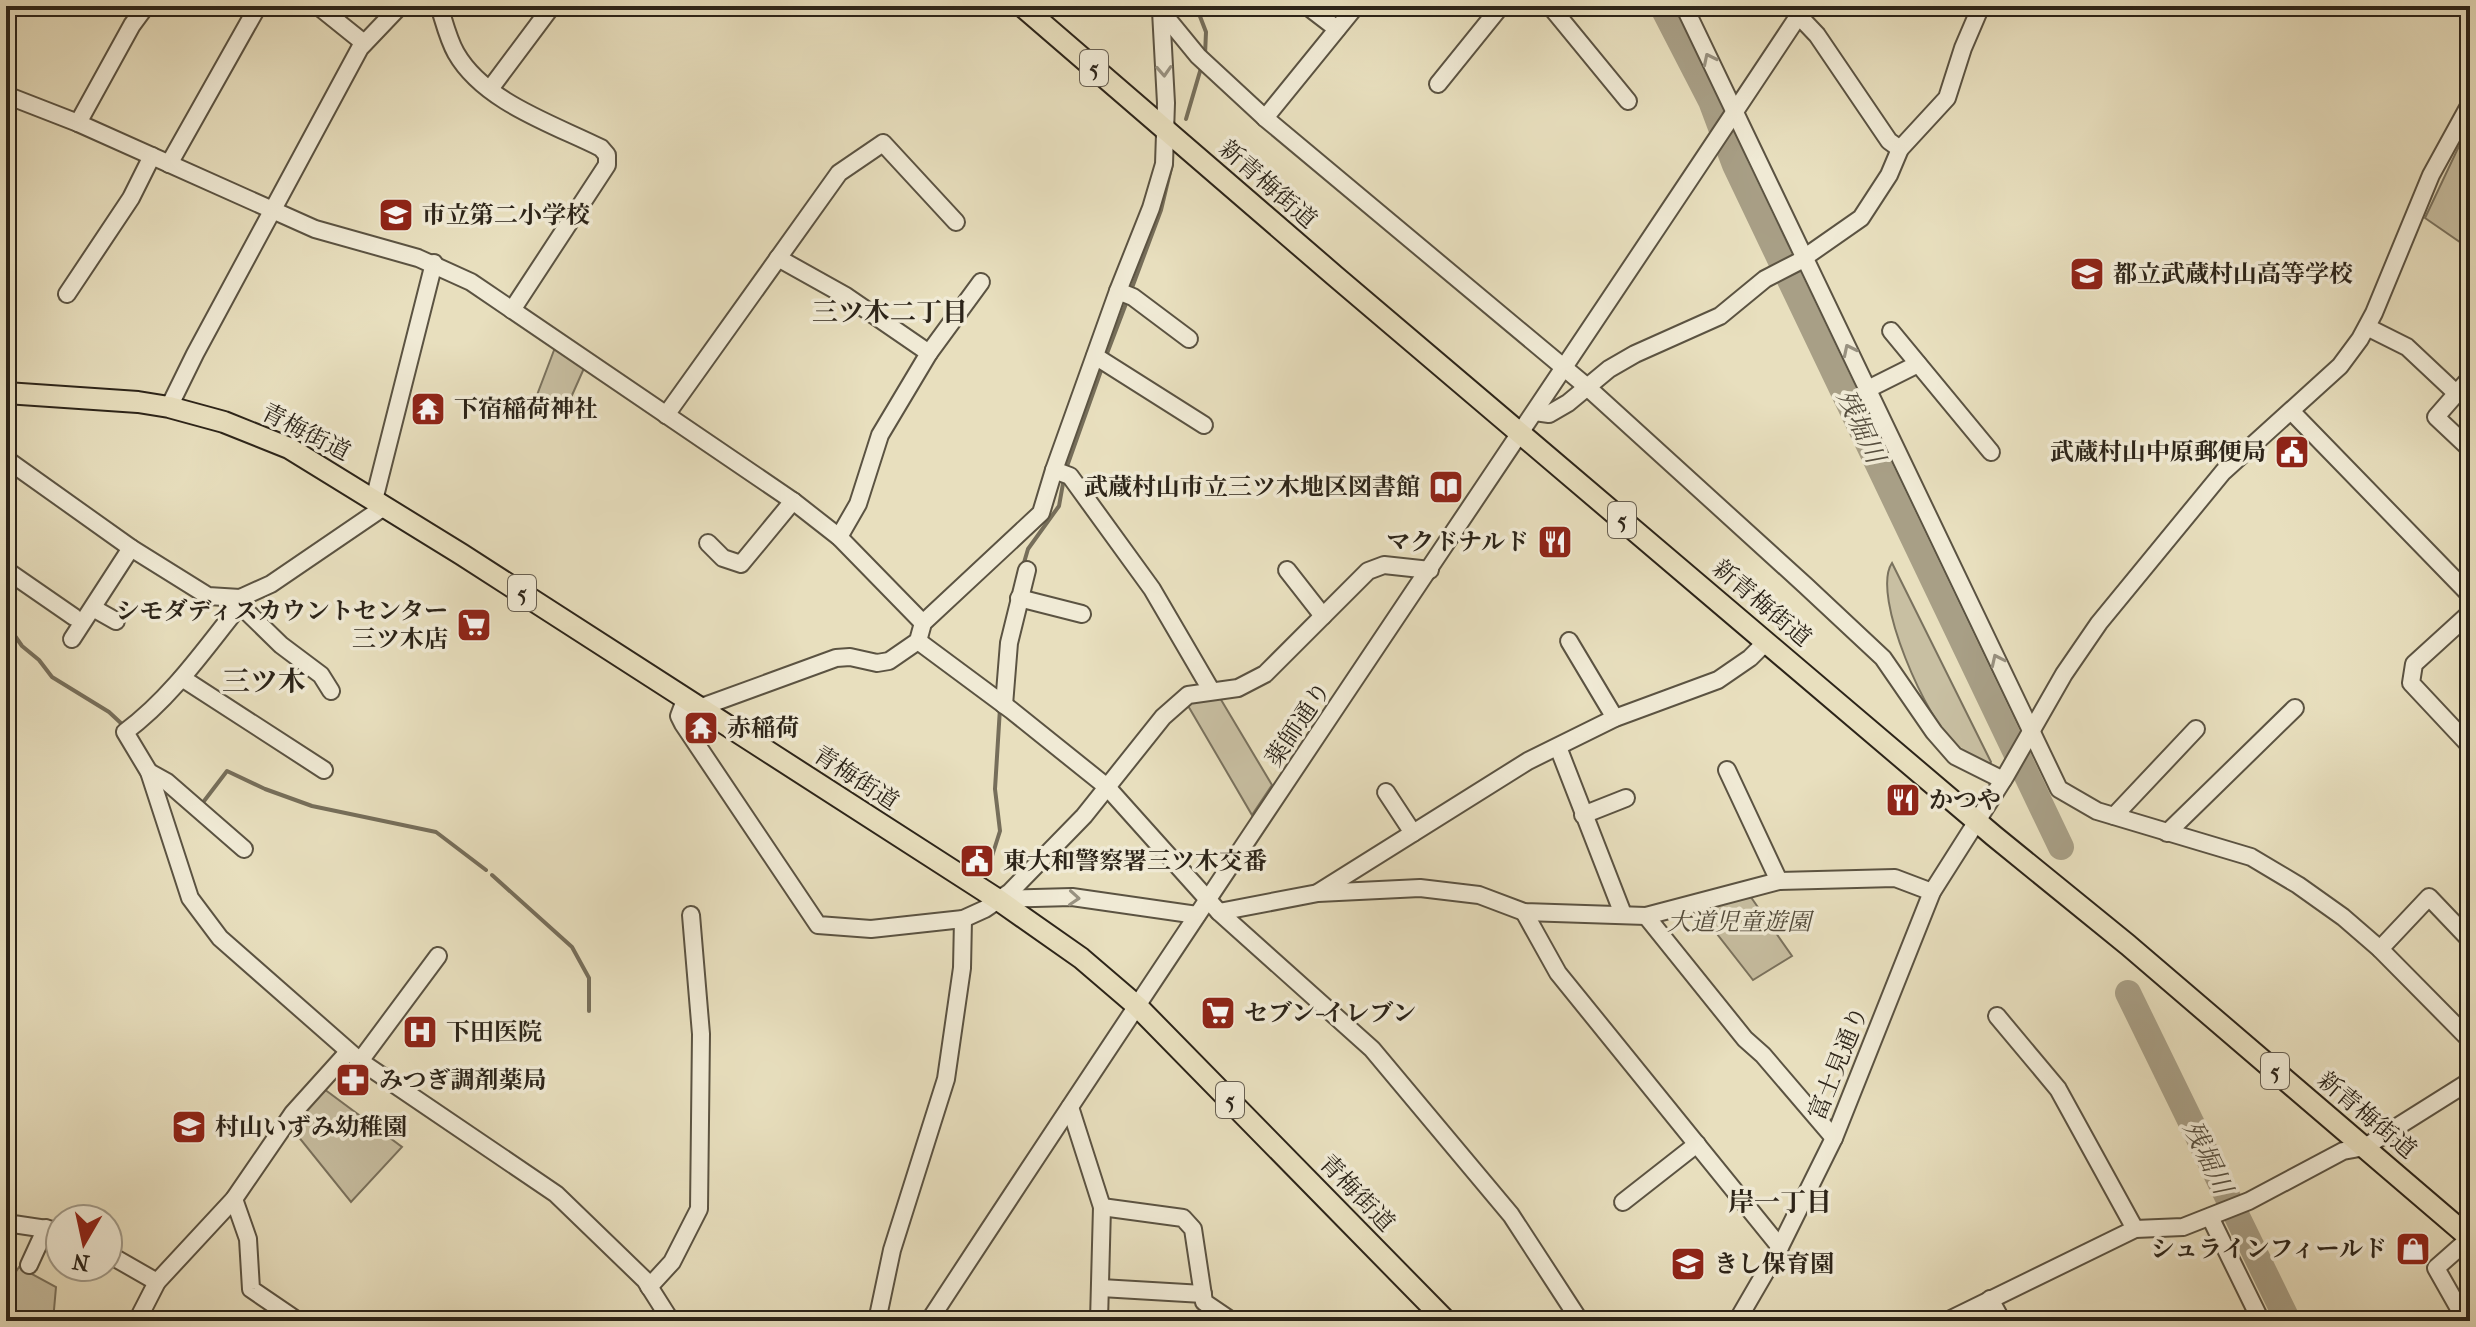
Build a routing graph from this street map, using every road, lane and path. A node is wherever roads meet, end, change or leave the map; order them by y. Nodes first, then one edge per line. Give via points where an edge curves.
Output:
1 (146, 6) edge
2 (258, 6) edge
3 (318, 6) edge
4 (400, 6) edge
5 (439, 6) edge
6 (552, 6) edge
7 (1022, 6) edge
8 (1307, 6) edge
9 (1356, 6) edge
10 (1501, 6) edge
11 (1550, 6) edge
12 (1684, 6) edge
13 (1981, 6) edge
14 (1159, 9) edge
15 (1802, 11) edge
16 (1337, 29) junction
17 (364, 43) junction
18 (1438, 84) dead end
19 (490, 89) junction
20 (6, 95) edge
21 (1628, 101) dead end
22 (2470, 104) edge
23 (1733, 114) junction
24 (1265, 118) junction
25 (78, 123) junction
26 (2465, 125) edge
27 (1166, 130) junction
28 (1900, 149) junction
29 (152, 156) junction
30 (169, 164) junction
31 (272, 211) junction
32 (956, 222) dead end
33 (778, 258) junction
34 (1801, 260) junction
35 (434, 263) junction
36 (981, 282) dead end
37 (67, 294) dead end
38 (1125, 294) junction
39 (512, 310) junction
40 (2367, 327) junction
41 (1891, 331) dead end
42 (1189, 339) dead end
43 (929, 353) junction
44 (1102, 360) junction
45 (1918, 364) junction
46 (1565, 368) junction
47 (2470, 378) edge
48 (1586, 386) junction
49 (1868, 389) junction
50 (6, 393) edge
51 (2456, 393) junction
52 (169, 407) junction
53 (1535, 412) junction
54 (2292, 412) junction
55 (666, 415) junction
56 (1204, 425) dead end
57 (1520, 433) junction
58 (2470, 449) edge
59 (1991, 452) dead end
60 (6, 459) edge
61 (1062, 473) junction
62 (793, 501) junction
63 (379, 504) junction
64 (839, 537) junction
65 (708, 543) dead end
66 (131, 548) junction
67 (6, 570) edge
68 (1027, 570) dead end
69 (1287, 570) dead end
70 (1430, 570) junction
71 (2470, 595) edge
72 (1019, 598) junction
73 (240, 601) junction
74 (93, 608) junction
75 (2470, 613) edge
76 (1082, 614) dead end
77 (1323, 616) junction
78 (74, 617) dead end
79 (116, 621) dead end
80 (923, 623) junction
81 (72, 639) dead end
82 (918, 641) junction
83 (1569, 641) dead end
84 (1766, 642) junction
85 (182, 678) junction
86 (1211, 690) junction
87 (331, 691) dead end
88 (1000, 703) junction
89 (692, 704) junction
90 (2295, 708) dead end
91 (1615, 718) junction
92 (2196, 729) dead end
93 (2029, 733) junction
94 (2470, 746) edge
95 (1558, 747) junction
96 (324, 770) dead end
97 (1727, 770) dead end
98 (149, 772) junction
99 (2004, 779) junction
100 (1107, 787) junction
101 (1386, 792) dead end
102 (1626, 798) dead end
103 (1583, 815) junction
104 (2114, 816) junction
105 (1978, 821) junction
106 (1413, 833) junction
107 (2167, 833) junction
108 (244, 849) dead end
109 (1779, 881) junction
110 (1932, 892) junction
111 (1318, 893) junction
112 (997, 899) junction
113 (1213, 906) junction
114 (1524, 912) junction
115 (1623, 914) junction
116 (691, 915) dead end
117 (1197, 915) junction
118 (1646, 916) junction
119 (963, 919) junction
120 (2470, 940) edge
121 (2380, 949) junction
122 (438, 956) dead end
123 (1137, 1006) junction
124 (1997, 1016) dead end
125 (2470, 1040) edge
126 (354, 1056) junction
127 (2470, 1081) edge
128 (1070, 1107) junction
129 (1834, 1138) junction
130 (1697, 1144) junction
131 (2365, 1147) junction
132 (234, 1199) junction
133 (1623, 1202) dead end
134 (1102, 1207) junction
135 (2212, 1216) junction
136 (6, 1218) edge
137 (44, 1229) edge
138 (2135, 1229) junction
139 (2470, 1238) edge
140 (44, 1243) edge
141 (1780, 1247) junction
142 (124, 1263) edge
143 (29, 1265) dead end
144 (157, 1282) junction
145 (649, 1287) junction
146 (1101, 1288) junction
147 (1203, 1294) junction
148 (1990, 1299) junction
149 (137, 1321) edge
150 (298, 1321) edge
151 (671, 1321) edge
152 (877, 1321) edge
153 (929, 1321) edge
154 (1099, 1321) edge
155 (1232, 1321) edge
156 (1446, 1321) edge
157 (1580, 1321) edge
158 (1737, 1321) edge
159 (1947, 1321) edge
160 (2002, 1321) edge
161 (2261, 1321) edge
162 (2466, 1321) edge

1 - 25 street
2 - 30 street
3 - 17 street
4 - 17 street
5 - 19 street via 455,53
6 - 19 street
7 - 27 main road, 新青梅街道 / 5
8 - 16 street
9 - 16 street
10 - 18 street
11 - 21 street
23 -> 12 street
13 - 28 street via 1947,98
14 - 24 street via 1203,61
14 -> 27 street
15 - 23 street, 薬師通り
15 - 28 street via 1889,141
16 - 24 street
17 - 31 street
19 - 39 street via 507,103 601,148 608,158
20 - 25 street
22 - 26 street, 富士見通り
23 - 34 street
23 - 46 street, 薬師通り
24 - 46 street
25 - 29 street
26 - 40 street, 富士見通り via 2431,175
27 - 38 street via 1164,164
27 - 57 main road, 新青梅街道 / 5
28 - 34 street via 1861,218
29 - 30 street
29 - 37 street via 131,198
30 - 31 street
31 - 35 street via 327,234
31 - 52 street
32 - 33 street via 883,143 839,173
33 - 43 street via 846,296
33 - 55 street
34 - 48 street via 1720,316 1635,354
49 -> 34 street
35 - 39 street
35 - 63 street
36 - 43 street
38 - 42 street
38 - 44 street
39 - 55 street
40 - 51 street via 2407,347
40 - 54 street, 富士見通り via 2340,366
41 - 45 street
43 - 64 street via 880,435 858,504
44 - 56 street
44 - 61 street
45 - 49 street
45 - 59 street
46 - 48 street
46 - 53 street, 薬師通り
47 - 51 street
48 - 53 street via 1549,414
48 - 99 street via 1883,658 1955,756
93 -> 49 street
50 - 52 main road, 青梅街道 / 5
51 - 58 street via 2436,417
52 - 63 main road, 青梅街道 / 5 via 270,440
53 - 57 street, 薬師通り
54 - 71 street
54 - 93 street, 富士見通り via 2223,472 2099,623
55 - 62 street
57 - 70 street, 薬師通り
57 - 84 main road, 新青梅街道 / 5
60 - 66 street
61 - 80 street via 1041,513
61 - 86 street via 1152,589
62 - 64 street
62 - 65 street via 741,564 723,558
63 - 73 street
63 - 89 main road, 青梅街道 / 5
64 - 80 street
66 - 73 street via 208,596
66 - 74 street
67 - 78 street
68 - 72 street
69 - 77 street
70 - 77 street via 1384,565 1368,571
70 - 113 street, 薬師通り
72 - 76 street
72 - 88 street
73 - 85 street
73 - 87 street via 281,645 321,675
74 - 79 street
74 - 81 street
75 - 94 street via 2414,664 2411,683
77 - 86 street via 1265,674 1238,688
80 - 82 street
82 - 88 street
82 - 89 street via 889,661 836,658
83 - 91 street
84 - 91 street via 1718,680
84 - 105 main road, 新青梅街道 / 5
85 - 96 street
85 - 98 street via 125,732
86 - 100 street via 1188,695 1163,717
88 - 100 street
89 - 112 main road, 青梅街道 / 5
89 - 119 street via 679,716 683,724 818,925 871,929
90 - 107 street
91 - 95 street
92 - 104 street
93 - 99 street, 富士見通り
93 - 104 street via 2059,789
95 - 103 street
95 - 106 street
97 - 109 street
98 - 108 street
98 - 126 street via 190,898 220,938
99 - 105 street, 富士見通り
100 - 112 street via 1010,892
100 - 113 street
101 - 106 street
102 - 103 street
103 - 115 street
104 - 107 street
105 - 110 street, 富士見通り
105 - 131 main road, 新青梅街道 / 5
106 - 111 street
107 - 121 street via 2251,857 2332,909
109 - 110 street via 1895,878
109 - 118 street
110 - 129 street, 富士見通り
111 - 113 street
111 - 114 street via 1420,888 1479,895
112 -> 117 street via 1072,897
112 - 119 street
112 - 123 main road, 青梅街道 / 5 via 1073,951
113 - 117 street, 薬師通り
113 - 157 street via 1372,1049 1511,1215
114 - 115 street
114 - 130 street via 1558,973
115 - 118 street
116 - 145 street via 701,1034 699,1209 672,1262
117 - 123 street, 薬師通り
118 - 129 street
119 - 152 street via 962,968 946,1079 892,1250
120 - 121 street via 2429,897
121 - 125 street
122 - 126 street
123 - 128 street, 薬師通り
123 - 156 main road, 青梅街道 / 5
124 - 138 street via 2058,1089
126 - 132 street via 293,1113
126 - 145 street via 556,1194
127 - 131 street
128 - 134 street
128 - 153 street, 薬師通り
129 - 141 street, 富士見通り
130 - 133 street
130 - 141 street
131 - 135 street via 2343,1151
131 - 139 main road, 新青梅街道 / 5
132 - 144 street
132 - 150 street via 248,1239 251,1289
134 - 146 street
134 - 147 street via 1183,1218 1193,1229
135 - 138 street via 2183,1227
135 - 161 street
136 - 137 street
138 - 148 street
139 - 162 street via 2436,1268
140 - 143 street
141 - 158 street, 富士見通り
142 - 144 street
144 - 149 street
145 - 151 street
146 - 147 street
146 - 154 street
147 - 155 street via 1204,1302
148 - 159 street
148 - 160 street

